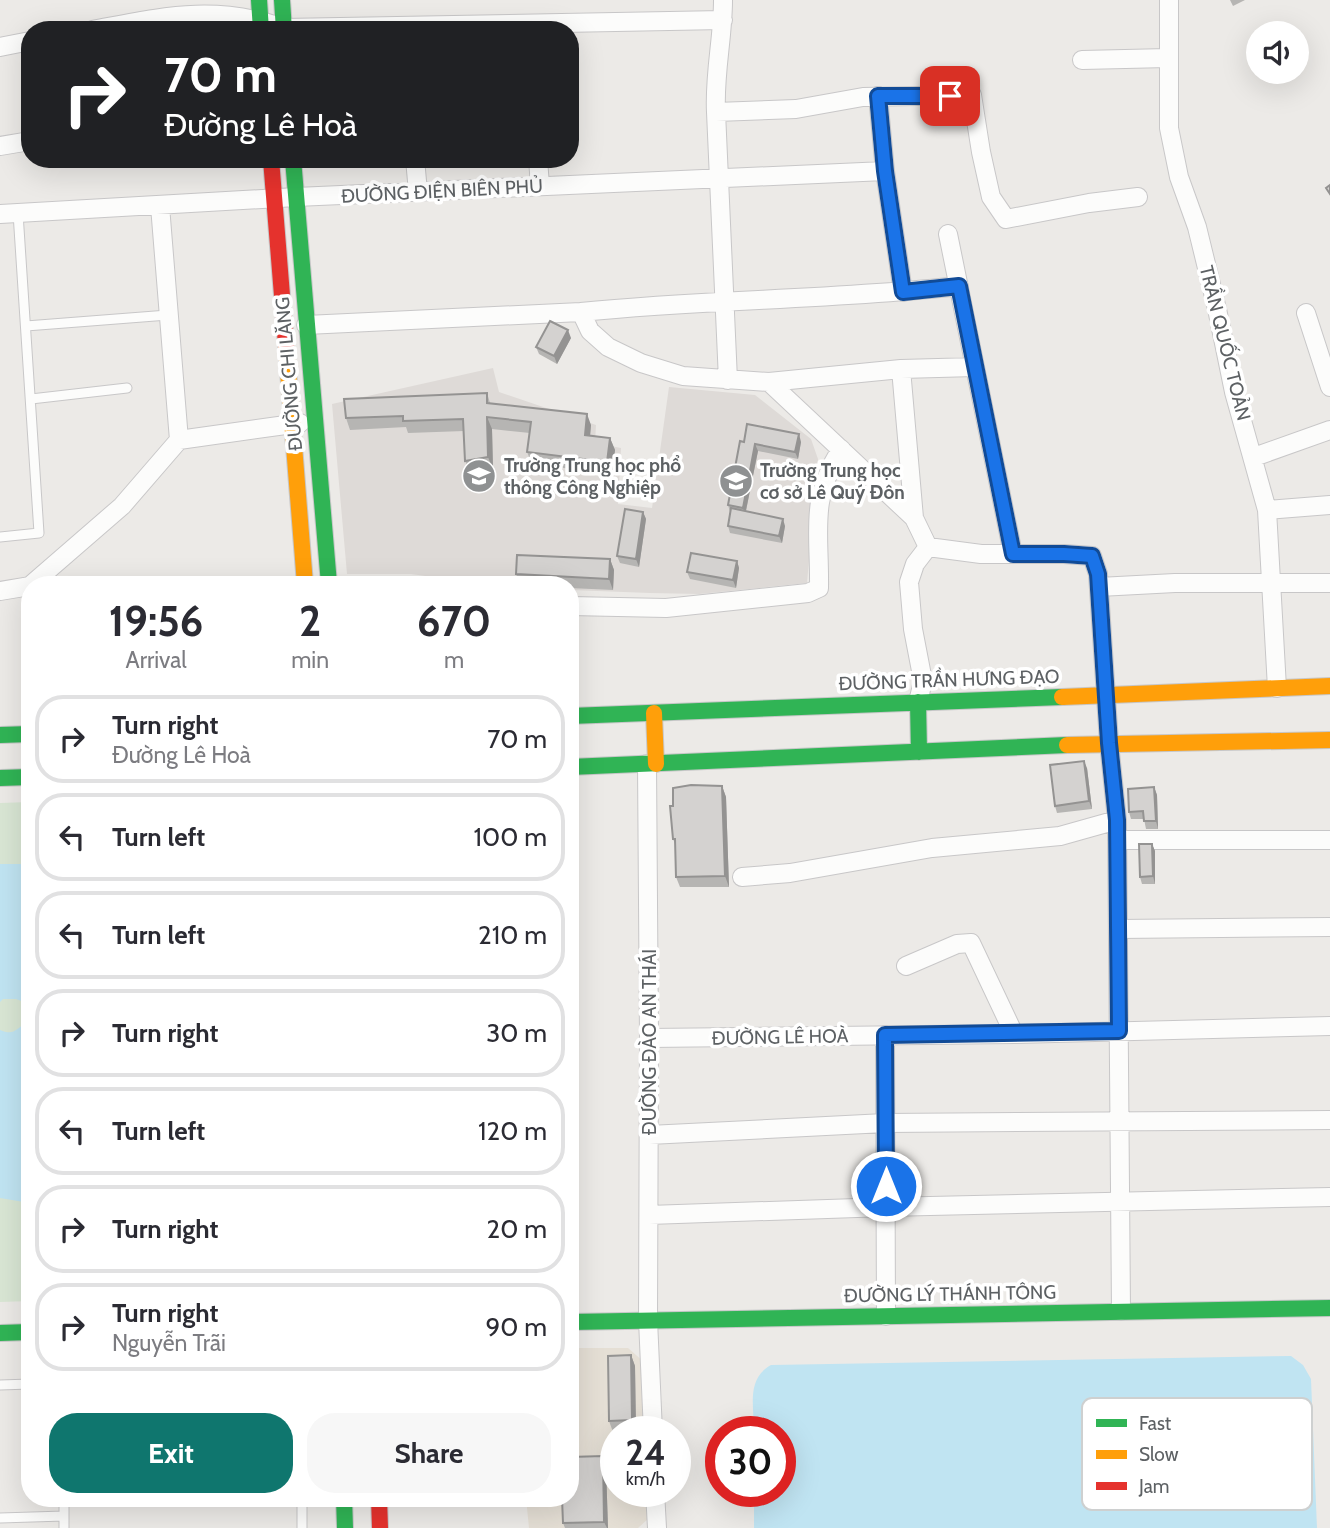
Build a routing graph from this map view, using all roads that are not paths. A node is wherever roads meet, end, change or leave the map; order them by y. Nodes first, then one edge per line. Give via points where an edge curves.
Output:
1 (259, 0) edge
2 (282, 0) edge
3 (723, 0) edge
4 (1169, 0) edge
5 (723, 20) junction
6 (142, 21) edge
7 (247, 21) edge
8 (260, 21) edge
9 (283, 21) edge
10 (579, 25) edge
11 (21, 43) edge
12 (0, 47) edge
13 (1168, 58) junction
14 (1082, 60) dead end
15 (878, 96) junction
16 (716, 112) junction
17 (21, 142) edge
18 (0, 146) edge
19 (272, 168) edge
20 (294, 168) edge
21 (416, 168) edge
22 (539, 168) edge
23 (885, 171) junction
24 (719, 178) junction
25 (540, 186) junction
26 (418, 192) junction
27 (296, 197) junction
28 (1138, 197) dead end
29 (274, 199) junction
30 (160, 206) junction
31 (9, 214) edge
32 (948, 234) dead end
33 (959, 286) junction
34 (903, 292) junction
35 (724, 301) junction
36 (581, 312) junction
37 (1306, 313) dead end
38 (168, 315) junction
39 (26, 326) junction
40 (306, 326) junction
41 (975, 367) junction
42 (901, 369) junction
43 (728, 380) junction
44 (769, 382) junction
45 (1330, 387) edge
46 (127, 388) dead end
47 (31, 399) junction
48 (314, 421) junction
49 (292, 424) junction
50 (1330, 430) edge
51 (179, 440) junction
52 (841, 449) junction
53 (1254, 457) junction
54 (1330, 505) edge
55 (1267, 510) junction
56 (914, 518) junction
57 (0, 537) edge
58 (928, 547) junction
59 (1013, 554) junction
60 (42, 576) edge
61 (304, 576) edge
62 (328, 576) edge
63 (1272, 583) junction
64 (1330, 583) edge
65 (1099, 587) junction
66 (21, 588) edge
67 (0, 592) edge
68 (579, 606) edge
69 (1330, 686) edge
70 (1277, 688) junction
71 (1105, 695) junction
72 (918, 702) junction
73 (654, 713) junction
74 (579, 716) edge
75 (21, 734) edge
76 (0, 735) edge
77 (1330, 740) edge
78 (1109, 743) junction
79 (919, 752) junction
80 (651, 764) junction
81 (579, 766) edge
82 (21, 777) edge
83 (0, 778) edge
84 (1117, 820) junction
85 (1118, 840) junction
86 (1330, 840) edge
87 (742, 877) dead end
88 (1330, 927) edge
89 (1118, 929) junction
90 (906, 966) dead end
91 (1330, 1026) edge
92 (1119, 1031) junction
93 (1014, 1034) junction
94 (885, 1035) junction
95 (649, 1038) junction
96 (1330, 1120) edge
97 (1120, 1121) junction
98 (885, 1123) junction
99 (649, 1135) junction
100 (1330, 1197) edge
101 (1120, 1202) junction
102 (886, 1207) junction
103 (649, 1215) junction
104 (1330, 1308) edge
105 (1121, 1311) junction
106 (886, 1316) junction
107 (648, 1320) junction
108 (579, 1322) edge
109 (21, 1332) edge
110 (0, 1333) edge
111 (21, 1384) edge
112 (0, 1385) edge
113 (652, 1416) edge
114 (64, 1507) edge
115 (302, 1507) edge
116 (344, 1507) edge
117 (379, 1507) edge
118 (656, 1507) edge
119 (64, 1516) junction
120 (0, 1518) edge
121 (64, 1528) edge
122 (302, 1528) edge
123 (345, 1528) edge
124 (380, 1528) edge
125 (657, 1528) edge

1 - 8 main road
2 - 9 main road
3 - 5 street
4 - 13 street, TRẦN QUỐC TOẢN
5 - 10 street
5 - 16 street
6 - 7 street via 221,13
11 - 12 street
13 - 14 street
13 - 53 street, TRẦN QUỐC TOẢN via 1169,128 1179,177
15 - 16 street via 796,109
15 - 23 street
15 - 28 street via 972,95 991,197 1006,219
16 - 24 street
17 - 18 street
19 - 29 main road, ĐƯỜNG CHI LĂNG
20 - 27 main road, ĐƯỜNG CHI LĂNG
21 - 26 street
22 - 25 street
23 - 24 street, ĐƯỜNG ĐIỆN BIÊN PHỦ
23 - 34 street
24 - 25 street, ĐƯỜNG ĐIỆN BIÊN PHỦ
24 - 35 street
25 - 26 street, ĐƯỜNG ĐIỆN BIÊN PHỦ
26 - 27 street, ĐƯỜNG ĐIỆN BIÊN PHỦ
27 - 29 street, ĐƯỜNG ĐIỆN BIÊN PHỦ
27 - 40 main road, ĐƯỜNG CHI LĂNG
29 - 30 street, ĐƯỜNG ĐIỆN BIÊN PHỦ
29 - 49 main road, ĐƯỜNG CHI LĂNG
30 - 31 street, ĐƯỜNG ĐIỆN BIÊN PHỦ
30 - 38 street
31 - 39 lane
32 - 33 street
33 - 34 street
33 - 41 street
34 - 35 street
35 - 36 street
35 - 43 street
36 - 40 street
36 - 43 street via 590,331 608,347 641,363 683,376
37 - 45 street
38 - 39 lane
38 - 51 street
39 - 47 lane
40 - 48 main road, ĐƯỜNG CHI LĂNG
41 - 42 street
41 - 59 street
42 - 44 street
42 - 56 street
43 - 44 street
44 - 52 street
46 - 47 lane
47 - 57 lane via 39,533
48 - 49 street
48 - 62 main road, ĐƯỜNG CHI LĂNG
49 - 51 street
49 - 61 main road, ĐƯỜNG CHI LĂNG
50 - 53 street
51 - 60 street via 122,506
52 - 56 street
52 - 68 street via 824,482 816,518 819,587 808,593 666,608
53 - 55 street, TRẦN QUỐC TOẢN
54 - 55 street
55 - 63 street, TRẦN QUỐC TOẢN
56 - 58 street
58 - 59 street
58 - 72 street via 909,582 923,681
59 - 65 street via 1092,556
63 - 64 street
63 - 65 street
63 - 70 street, TRẦN QUỐC TOẢN
65 - 71 street
66 - 67 street
69 - 70 main road, ĐƯỜNG TRẦN HƯNG ĐẠO
70 - 71 main road, ĐƯỜNG TRẦN HƯNG ĐẠO
71 - 72 main road, ĐƯỜNG TRẦN HƯNG ĐẠO
71 - 78 street
72 - 73 main road, ĐƯỜNG TRẦN HƯNG ĐẠO
72 - 79 main road
73 - 74 main road, ĐƯỜNG TRẦN HƯNG ĐẠO
73 - 80 main road
75 - 76 main road
77 - 78 main road
78 - 79 main road
78 - 84 street
79 - 80 main road
80 - 81 main road
80 - 95 street, ĐƯỜNG ĐÀO AN THÁI
82 - 83 main road
84 - 85 street
84 - 87 street via 1060,836 932,848
85 - 86 street
85 - 89 street
88 - 89 street
89 - 92 street
90 - 93 street via 957,944 971,943
91 - 92 street, ĐƯỜNG LÊ HOÀ
92 - 93 street, ĐƯỜNG LÊ HOÀ
92 - 97 street
93 - 94 street, ĐƯỜNG LÊ HOÀ
94 - 95 street, ĐƯỜNG LÊ HOÀ
94 - 98 street
95 - 99 street, ĐƯỜNG ĐÀO AN THÁI
96 - 97 street
97 - 98 street
97 - 101 street
98 - 99 street
98 - 102 street
99 - 103 street, ĐƯỜNG ĐÀO AN THÁI
100 - 101 street
101 - 102 street
101 - 105 street
102 - 103 street
102 - 106 street
103 - 107 street, ĐƯỜNG ĐÀO AN THÁI
104 - 105 main road, ĐƯỜNG LÝ THÁNH TÔNG
105 - 106 main road, ĐƯỜNG LÝ THÁNH TÔNG
106 - 107 main road, ĐƯỜNG LÝ THÁNH TÔNG
107 - 108 main road, ĐƯỜNG LÝ THÁNH TÔNG
107 - 113 street, ĐƯỜNG ĐÀO AN THÁI
109 - 110 main road
111 - 112 lane
114 - 119 lane
115 - 122 lane
116 - 123 main road
117 - 124 main road
118 - 125 street
119 - 120 lane
119 - 121 lane

